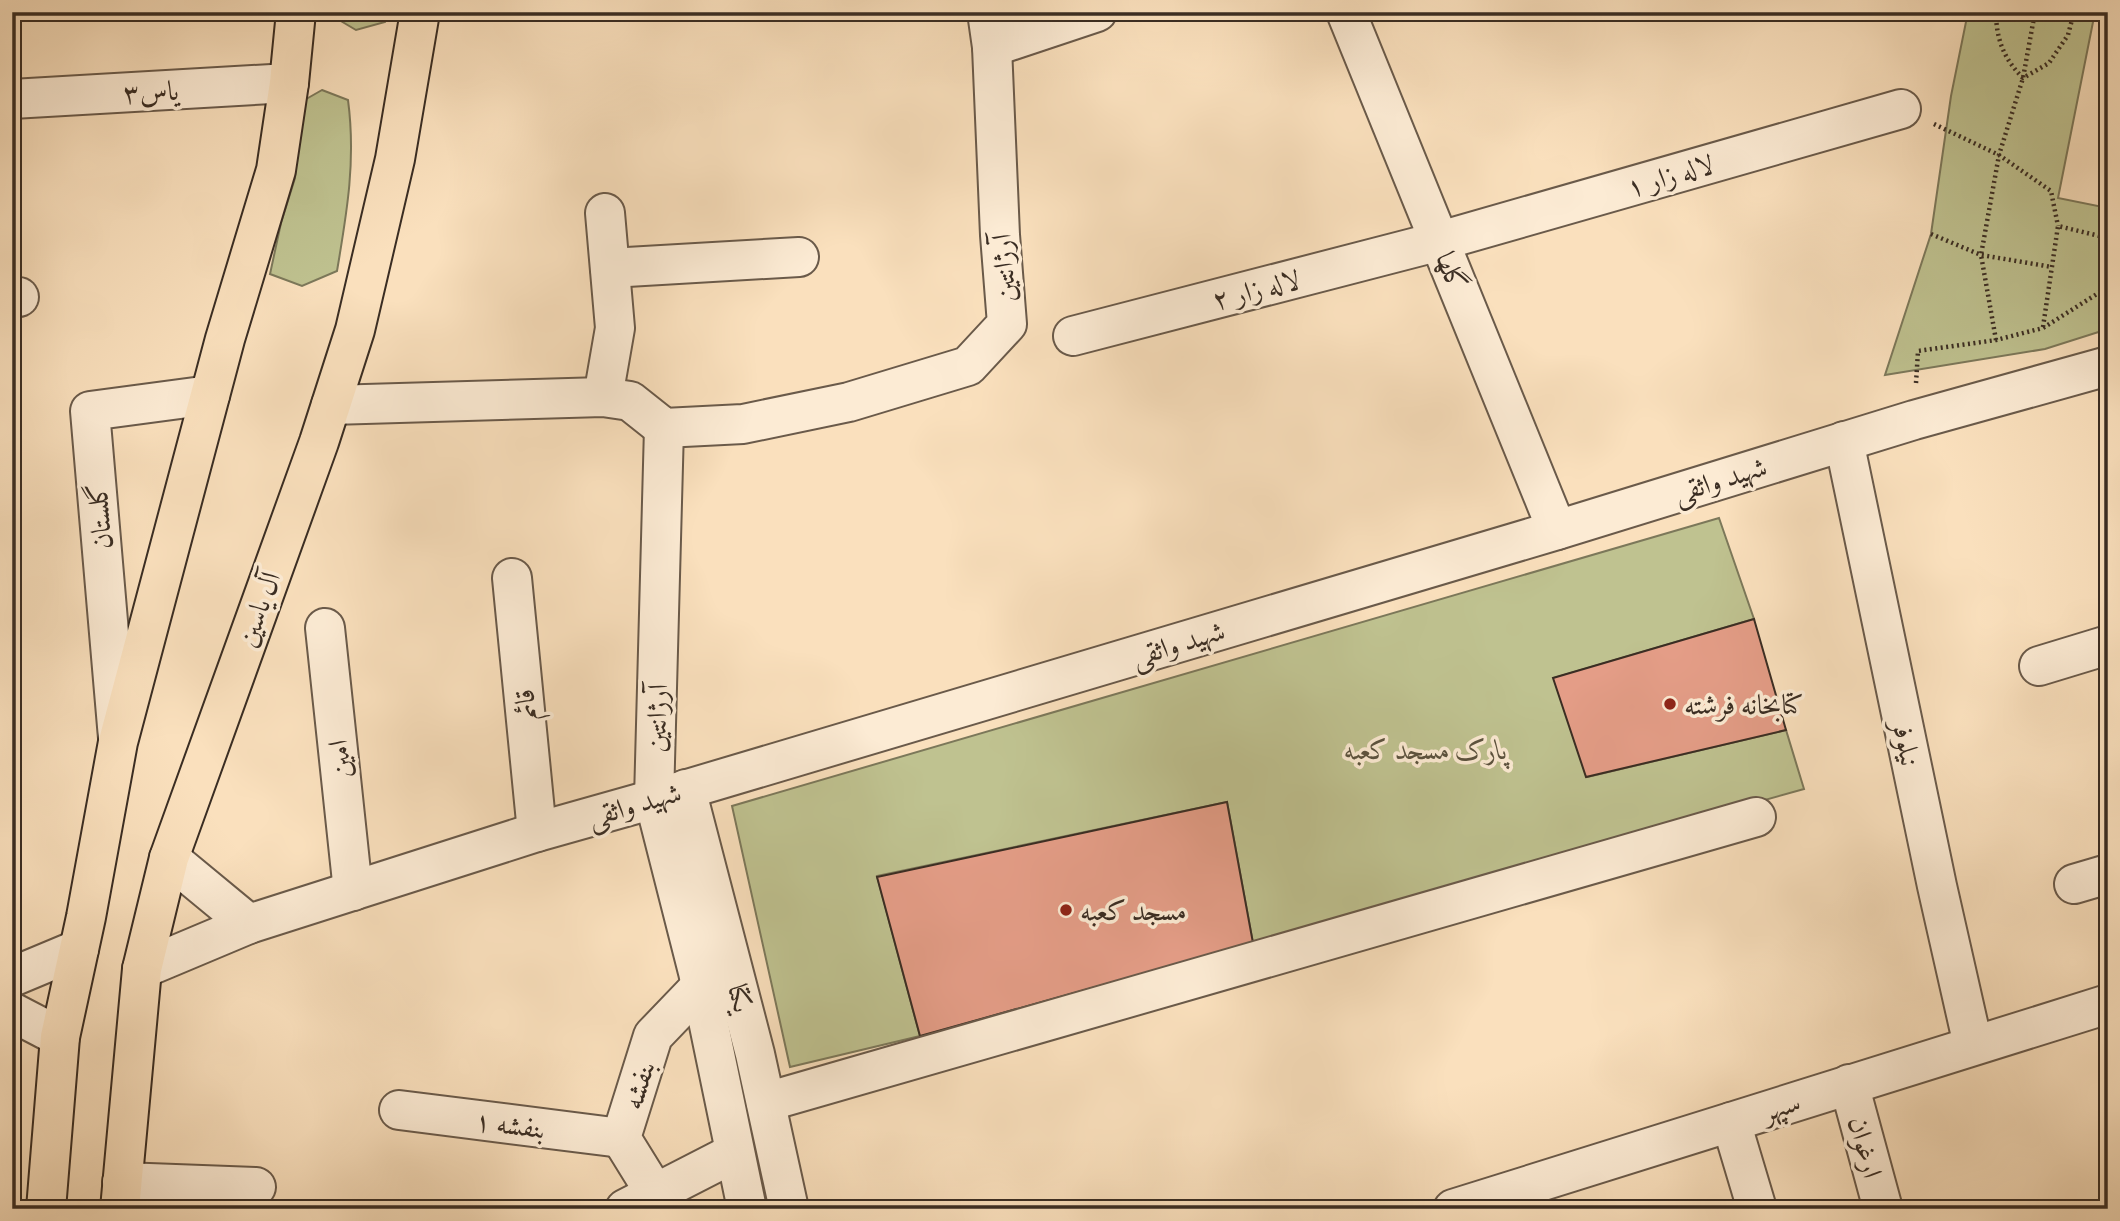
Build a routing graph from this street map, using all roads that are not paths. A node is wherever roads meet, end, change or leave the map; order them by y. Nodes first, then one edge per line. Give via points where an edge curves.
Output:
1 (296, 12) edge
2 (420, 12) edge
3 (1097, 12) edge
4 (1346, 12) edge
5 (989, 29) edge
6 (289, 83) junction
7 (12, 99) edge
8 (1901, 109) dead end
9 (605, 213) dead end
10 (1440, 241) junction
11 (799, 257) dead end
12 (610, 268) junction
13 (1073, 336) dead end
14 (2108, 366) edge
15 (210, 395) junction
16 (603, 397) junction
17 (331, 405) junction
18 (664, 428) junction
19 (1844, 441) junction
20 (1557, 530) junction
21 (512, 578) dead end
22 (325, 628) dead end
23 (2108, 645) edge
24 (2039, 666) dead end
25 (118, 742) junction
26 (670, 794) junction
27 (1756, 817) dead end
28 (537, 832) junction
29 (169, 858) junction
30 (353, 891) junction
31 (248, 924) junction
32 (79, 949) junction
33 (142, 969) junction
34 (710, 974) junction
35 (12, 977) edge
36 (2108, 1004) edge
37 (12, 1012) edge
38 (60, 1037) junction
39 (1973, 1045) junction
40 (1849, 1084) junction
41 (766, 1102) junction
42 (398, 1110) dead end
43 (1731, 1122) junction
44 (621, 1138) junction
45 (734, 1153) junction
46 (256, 1187) dead end
47 (121, 1195) edge
48 (640, 1201) edge
49 (1506, 1201) edge
50 (47, 1209) edge
51 (747, 1209) edge
52 (789, 1209) edge
53 (1454, 1209) edge
54 (1757, 1209) edge
55 (1883, 1209) edge

1 - 6 main road
2 - 17 main road, آل یاسین via 395,159 355,330
3 - 5 street
4 - 10 street, گلها
5 - 18 street, آرژانتین via 1007,324 968,366 849,402 743,424
6 - 7 street, یاس۳
6 - 15 main road via 276,170
8 - 10 street, لاله زار ۱
9 - 12 street
10 - 13 street, لاله زار ۲
10 - 20 street, گلها
11 - 12 street
12 - 16 street via 615,328
14 - 19 street, شهید واثقی
15 - 25 main road
15 - 25 street, گلستان via 90,411
16 - 17 street
16 - 18 street via 630,401
17 - 29 main road, آل یاسین
18 - 26 street, آرژانتین
19 - 20 street, شهید واثقی
19 - 39 street, نیلوفر
20 - 26 street, شهید واثقی
21 - 28 street, قائم
22 - 30 street, امین
23 - 24 street
25 - 32 main road
26 - 28 street, شهید واثقی
26 - 34 street, یکتا
27 - 41 street
28 - 30 street, شهید واثقی
29 - 31 street
29 - 33 main road, آل یاسین
30 - 31 street, شهید واثقی
31 - 33 street, شهید واثقی
32 - 35 street
32 - 38 main road
33 - 47 main road, آل یاسین
34 - 41 street, یکتا
34 - 44 street, بنفشه via 653,1035
34 - 45 street, یکتا
36 - 39 street, سپهر
37 - 38 street
38 - 50 main road
39 - 40 street, سپهر
40 - 43 street, سپهر
40 - 55 street, ارغوان
41 - 52 street, یکتا
42 - 44 street, بنفشه ۱
43 - 49 street, سپهر
43 - 54 street
44 - 48 street, بنفشه
45 - 48 street
45 - 51 street, یکتا
46 - 47 street
49 - 53 street, سپهر

